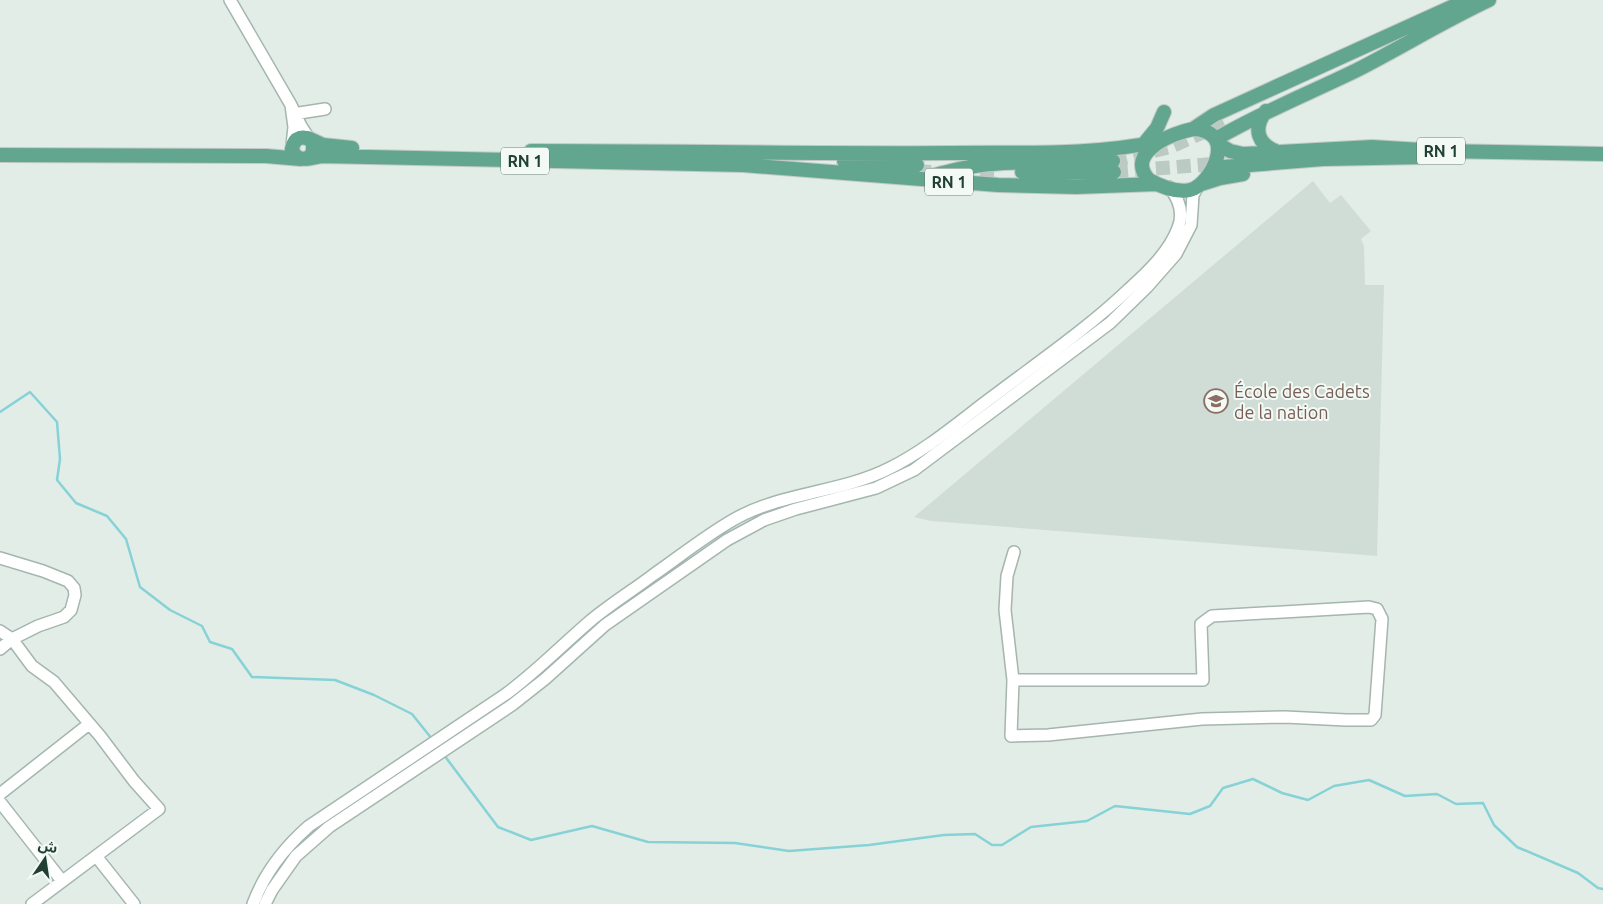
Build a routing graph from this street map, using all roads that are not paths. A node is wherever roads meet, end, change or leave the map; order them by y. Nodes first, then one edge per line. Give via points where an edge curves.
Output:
1 (230, 0) edge
2 (1466, 0) edge
3 (1489, 0) edge
4 (1411, 33) junction
5 (325, 109) dead end
6 (293, 111) junction
7 (1266, 111) junction
8 (1164, 112) dead end
9 (1193, 129) junction
10 (1219, 129) junction
11 (301, 140) junction
12 (1161, 141) junction
13 (1143, 145) junction
14 (0, 146) edge
15 (1279, 152) junction
16 (1603, 154) edge
17 (0, 155) edge
18 (1442, 155) junction
19 (305, 159) junction
20 (1603, 159) edge
21 (1224, 165) tunnel mouth
22 (917, 167) junction
23 (1113, 167) junction
24 (995, 173) tunnel mouth
25 (1163, 186) junction
26 (1199, 186) junction
27 (1014, 552) dead end
28 (0, 558) edge
29 (0, 631) edge
30 (12, 639) junction
31 (0, 649) edge
32 (1013, 680) junction
33 (89, 724) junction
34 (0, 794) edge
35 (0, 802) edge
36 (96, 856) junction
37 (62, 882) junction
38 (32, 904) edge
39 (134, 904) edge
40 (253, 904) edge
41 (266, 904) edge

1 - 6 street
2 - 4 main road
3 - 4 main road
4 - 7 main road via 1357,70
4 - 10 main road
5 - 6 street
6 - 11 street
7 - 10 main road
7 - 15 main road via 1259,124 1259,135 1268,148
8 - 13 main road via 1157,128
9 - 10 main road
9 - 10 main road via 1213,134
9 - 12 main road
10 - 15 main road, RN 1 via 1230,151 1243,154
10 - 26 main road via 1216,159
11 - 14 main road via 257,149
11 - 19 main road via 294,156
11 - 19 main road via 314,149
11 - 22 main road, RN 1 via 361,149 737,151
12 - 13 main road
12 - 25 main road via 1147,151 1142,163 1146,177
13 - 22 main road
15 - 18 main road, RN 1 via 1358,147
16 - 18 main road, RN 1
17 - 19 main road, RN 1
18 - 20 main road, RN 1
18 - 21 main road
18 - 26 main road, RN 1 via 1418,163 1238,175
19 - 22 main road, RN 1 via 322,156
22 - 23 main road via 1091,163
22 - 23 main road via 945,158 1090,159
22 - 25 main road, RN 1 via 998,185
23 - 24 main road via 1043,180
25 - 26 main road via 1184,191
25 - 40 street via 1179,203 1178,227 1149,270 1102,315 908,458 872,477 762,506 718,530 591,620 521,683 298,836 261,885
26 - 41 street via 1193,195 1191,225 1185,238 1167,265 1110,323 914,470 876,488 796,509 742,531 597,631 512,705 329,827 296,856
27 - 32 street via 1007,576 1005,610
28 - 30 street via 68,581 76,595 71,610 64,617
29 - 30 street
30 - 31 street
30 - 33 street via 32,666 54,682
32 - 32 street via 1203,680 1201,624 1212,616 1369,607 1378,609 1382,619 1375,715 1371,720 1285,716 1202,719 1011,736
33 - 34 street
33 - 36 street via 159,810
35 - 37 street
36 - 37 street
36 - 39 street
37 - 38 street

